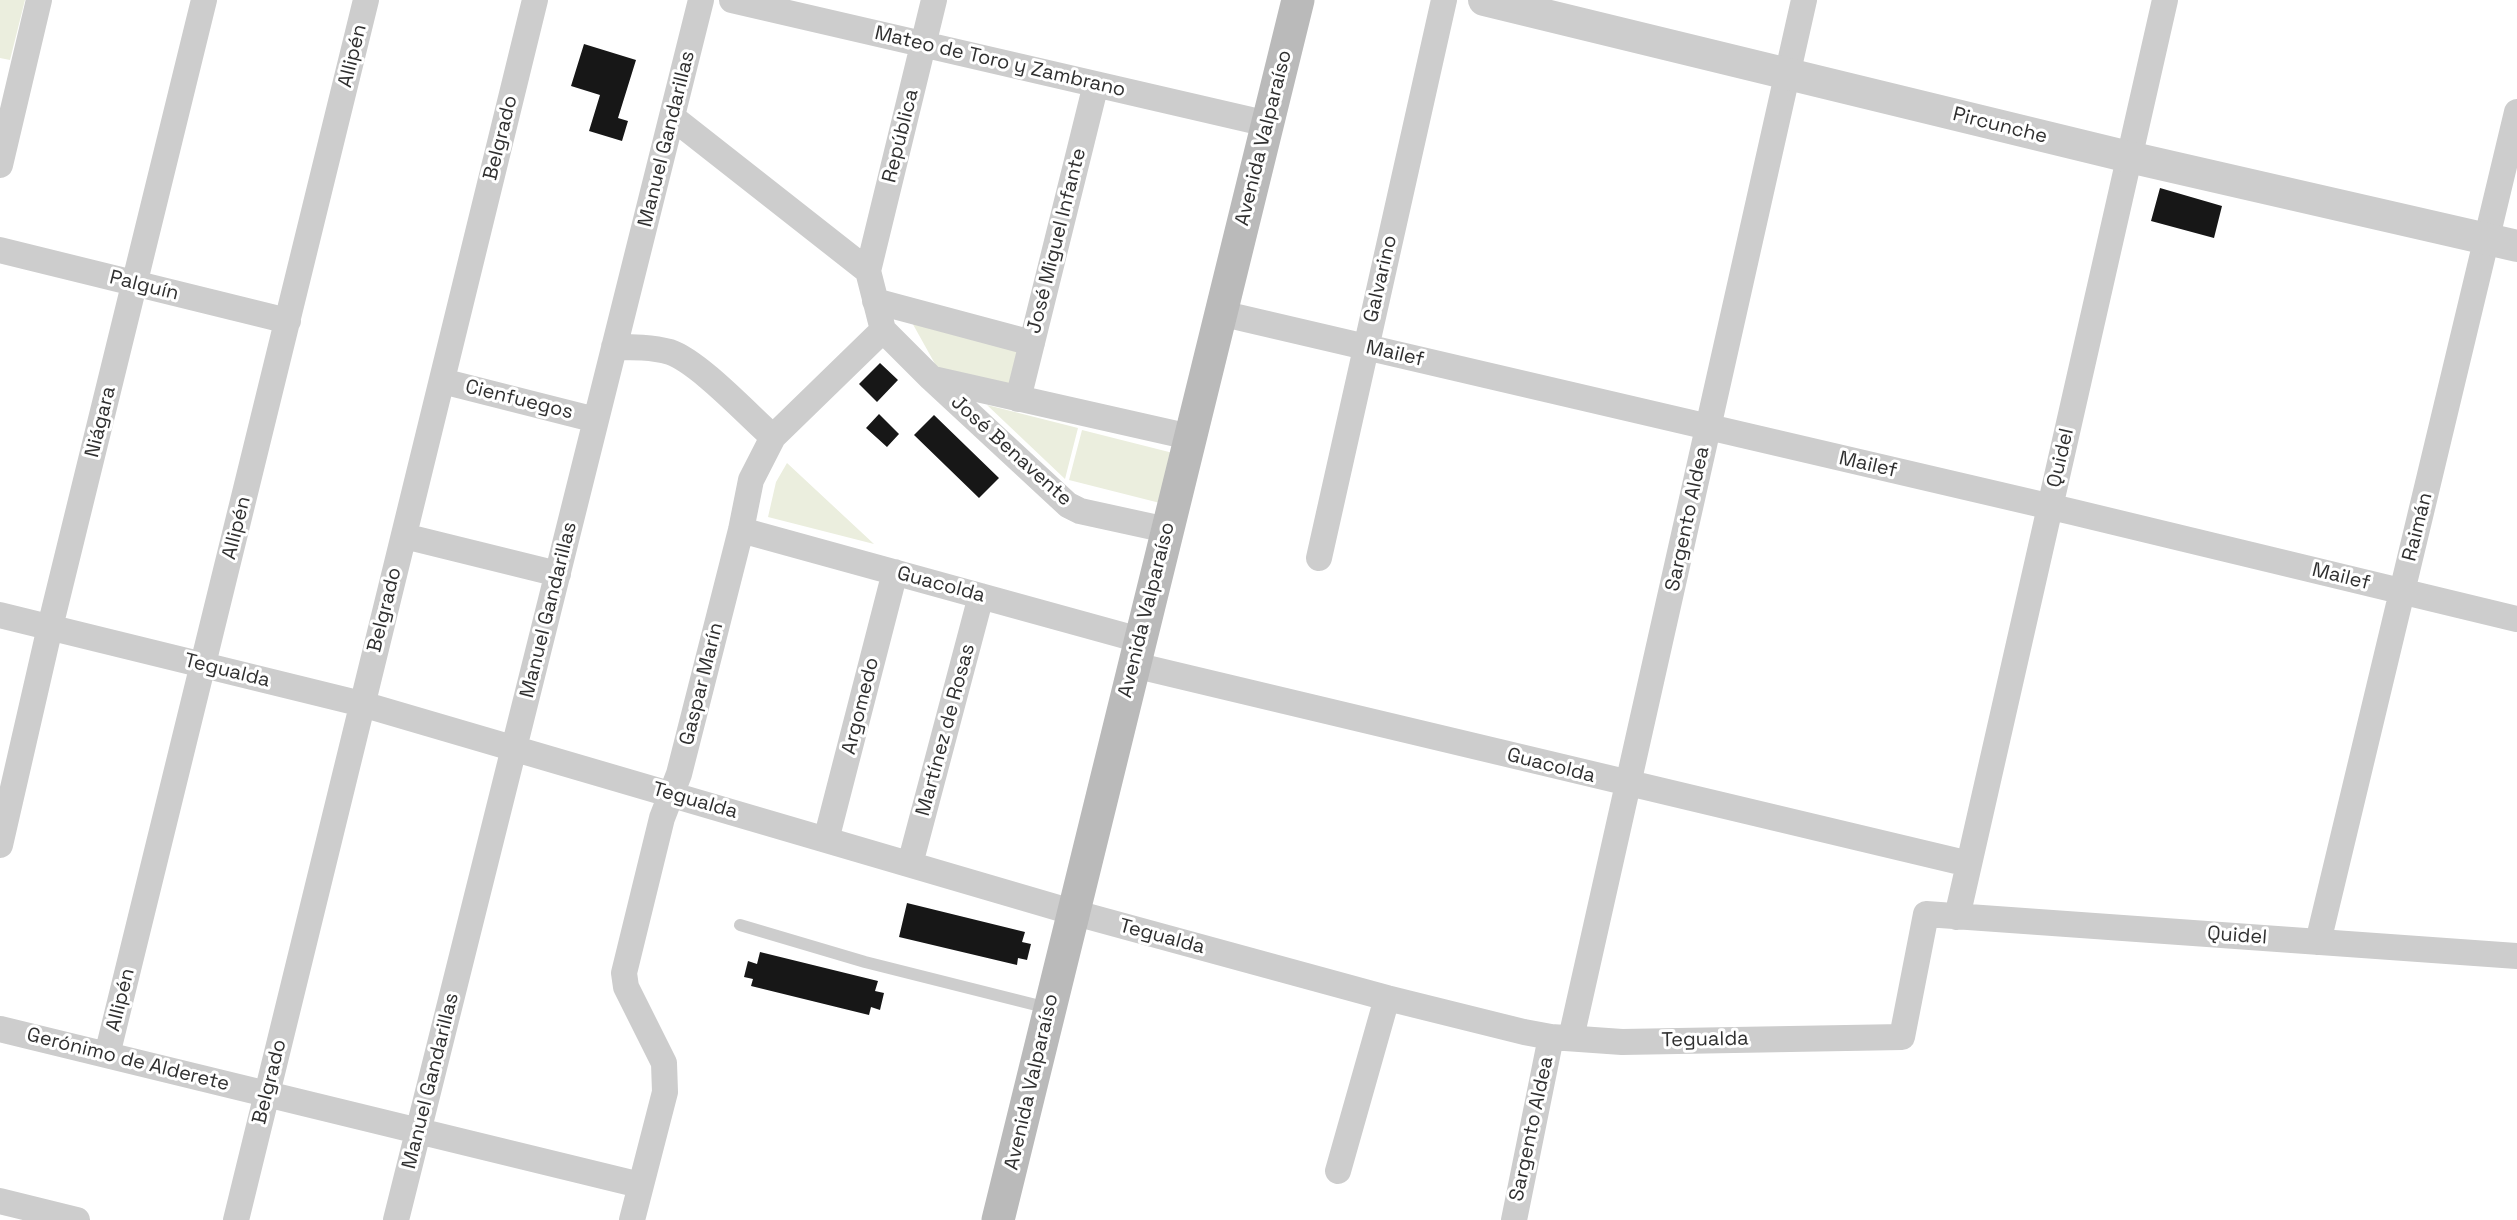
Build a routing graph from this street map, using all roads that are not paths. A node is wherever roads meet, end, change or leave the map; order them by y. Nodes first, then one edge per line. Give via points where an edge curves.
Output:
1 (39, 0) edge
2 (204, 0) edge
3 (366, 0) edge
4 (535, 0) edge
5 (701, 0) edge
6 (732, 0) edge
7 (934, 0) edge
8 (1298, 0) edge
9 (1444, 0) edge
10 (1484, 0) edge
11 (1804, 0) edge
12 (2165, 0) edge
13 (923, 44) junction
14 (1788, 74) junction
15 (1096, 84) junction
16 (2517, 112) edge
17 (672, 117) junction
18 (1268, 124) junction
19 (2129, 157) junction
20 (0, 165) edge
21 (2502, 243) edge
22 (0, 250) edge
23 (868, 272) junction
24 (135, 284) junction
25 (875, 301) junction
26 (1220, 313) junction
27 (288, 321) junction
28 (883, 330) junction
29 (1032, 343) junction
30 (615, 346) junction
31 (1365, 347) junction
32 (931, 378) junction
33 (442, 381) junction
34 (1018, 399) junction
35 (596, 420) junction
36 (1708, 428) junction
37 (773, 437) junction
38 (1190, 437) junction
39 (2050, 507) junction
40 (741, 530) junction
41 (1167, 530) junction
42 (404, 536) junction
43 (1319, 558) dead end
44 (895, 572) junction
45 (558, 574) junction
46 (2402, 592) junction
47 (981, 596) junction
48 (0, 615) edge
49 (2517, 619) edge
50 (50, 627) junction
51 (1137, 652) junction
52 (203, 665) junction
53 (362, 704) junction
54 (514, 748) junction
55 (1629, 785) junction
56 (671, 794) junction
57 (826, 840) junction
58 (0, 845) edge
59 (910, 864) junction
60 (1969, 864) junction
61 (1072, 912) junction
62 (1926, 914) joint
63 (1957, 916) junction
64 (740, 926) dead end
65 (2318, 942) junction
66 (2517, 956) edge
67 (1387, 998) junction
68 (1049, 1008) junction
69 (0, 1029) edge
70 (1561, 1038) junction
71 (107, 1055) junction
72 (267, 1094) junction
73 (418, 1131) junction
74 (1338, 1172) dead end
75 (640, 1185) junction
76 (0, 1201) edge
77 (73, 1220) edge
78 (236, 1220) edge
79 (396, 1220) edge
80 (632, 1220) edge
81 (999, 1220) edge
82 (1514, 1220) edge

1 - 20 street
2 - 24 street, Niágara
3 - 27 street, Allipén
4 - 33 street, Belgrado
5 - 17 street, Manuel Gandarillas
6 - 13 street, Mateo de Toro y Zambrano
7 - 13 street, República
8 - 18 main road, Avenida Valparaíso
9 - 31 street, Galvarino
10 - 14 street, Pircunche
11 - 14 street, Sargento Aldea
12 - 19 street, Quidel
13 - 15 street, Mateo de Toro y Zambrano
13 - 23 street, República
14 - 19 street, Pircunche
14 - 36 street, Sargento Aldea
15 - 18 street, Mateo de Toro y Zambrano
15 - 29 street, José Miguel Infante
16 - 21 street, Raimán
17 - 23 street
17 - 30 street, Manuel Gandarillas
18 - 26 main road, Avenida Valparaíso
19 - 21 street, Pircunche
19 - 39 street, Quidel
21 - 46 street, Raimán
22 - 24 street, Palguín
23 - 25 street, José Benavente
24 - 27 street, Palguín
24 - 50 street, Niágara
25 - 28 street, José Benavente
25 - 29 street
26 - 31 street, Mailef
26 - 38 main road, Avenida Valparaíso
27 - 52 street, Allipén
28 - 32 street, José Benavente
28 - 37 street, Gaspar Marín
29 - 34 street, José Miguel Infante
30 - 35 street, Manuel Gandarillas
30 - 37 street via 671,353 692,365
31 - 36 street, Mailef
31 - 43 street, Galvarino
32 - 34 street, José Benavente
32 - 41 street, José Benavente via 1068,505
33 - 35 street, Cienfuegos
33 - 42 street, Belgrado
34 - 38 street, José Benavente
35 - 45 street, Manuel Gandarillas
36 - 39 street, Mailef
36 - 55 street, Sargento Aldea
37 - 40 street, Gaspar Marín via 752,480
38 - 41 main road, Avenida Valparaíso
39 - 46 street, Mailef
39 - 60 street, Quidel
40 - 44 street, Guacolda
40 - 56 street, Gaspar Marín
41 - 51 main road, Avenida Valparaíso
42 - 45 street
42 - 53 street, Belgrado
44 - 47 street, Guacolda
44 - 57 street, Argomedo
45 - 54 street, Manuel Gandarillas
46 - 49 street, Mailef
46 - 65 street, Raimán
47 - 51 street, Guacolda
47 - 59 street, Martínez de Rosas
48 - 50 street, Tegualda
50 - 52 street, Tegualda
50 - 58 street, Niágara
51 - 55 street, Guacolda
51 - 61 main road, Avenida Valparaíso
52 - 53 street, Tegualda
52 - 71 street, Allipén
53 - 54 street, Tegualda
53 - 72 street, Belgrado
54 - 56 street, Tegualda
54 - 73 street, Manuel Gandarillas
55 - 60 street, Guacolda
55 - 70 street, Sargento Aldea
56 - 57 street, Tegualda
56 - 75 street, Gaspar Marín via 624,974 626,987 664,1063 665,1075
57 - 59 street, Tegualda
59 - 61 street, Tegualda
60 - 63 street, Quidel
61 - 67 street, Tegualda
61 - 68 main road, Avenida Valparaíso
62 - 63 street, Quidel
62 - 70 street, Tegualda via 1902,1037 1622,1042
63 - 65 street, Quidel
64 - 68 lane
65 - 66 street, Quidel
67 - 70 street, Tegualda
67 - 74 street
68 - 81 main road, Avenida Valparaíso
69 - 71 street, Gerónimo de Alderete
70 - 82 street, Sargento Aldea
71 - 72 street, Gerónimo de Alderete
72 - 73 street, Gerónimo de Alderete
72 - 78 street, Belgrado
73 - 75 street, Gerónimo de Alderete
73 - 79 street, Manuel Gandarillas
75 - 80 street
76 - 77 street

